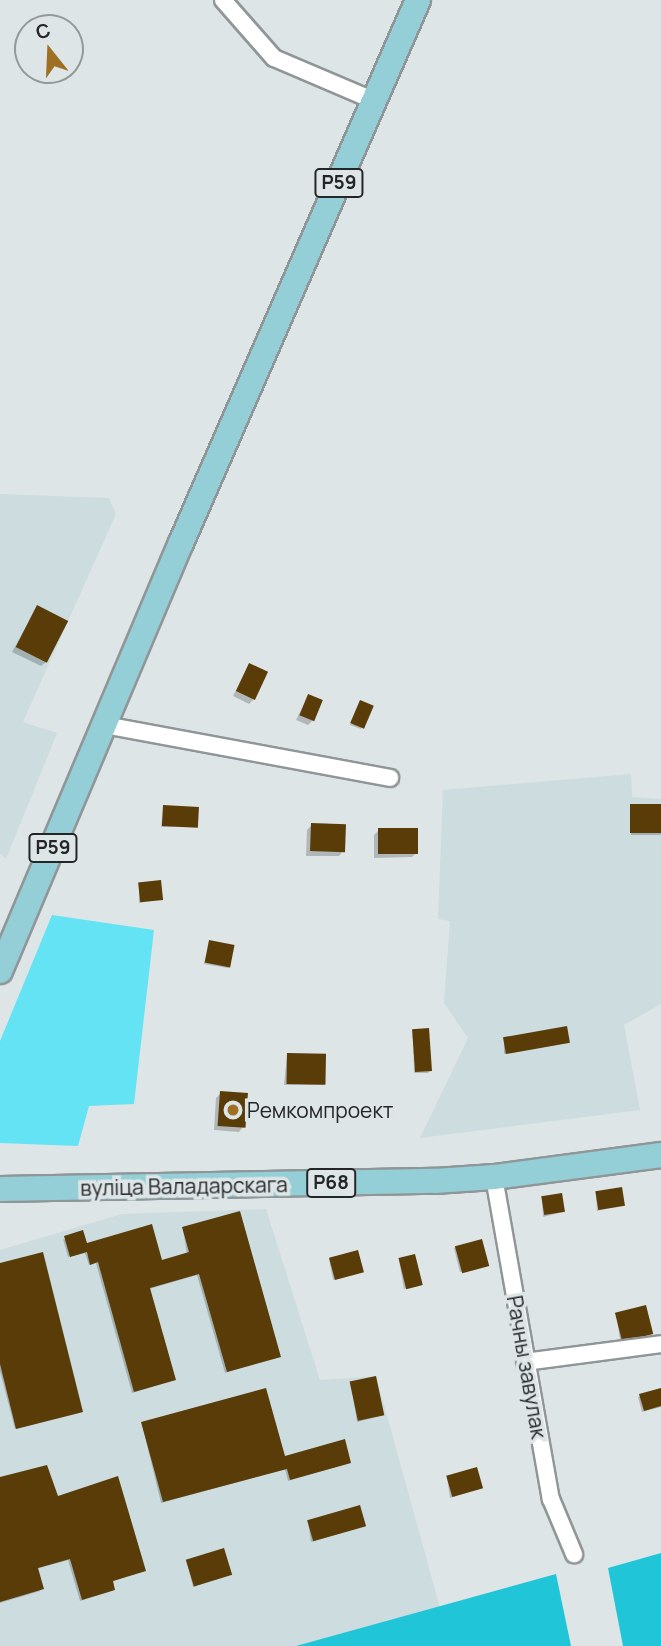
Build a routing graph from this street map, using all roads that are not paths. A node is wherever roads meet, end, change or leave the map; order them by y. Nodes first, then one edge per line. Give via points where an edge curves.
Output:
1 (223, 0) edge
2 (418, 0) edge
3 (375, 101) junction
4 (105, 725) junction
5 (390, 778) dead end
6 (0, 971) edge
7 (661, 1155) edge
8 (494, 1177) junction
9 (0, 1189) edge
10 (661, 1344) edge
11 (525, 1362) junction
12 (575, 1554) dead end

1 - 3 street via 274,58
2 - 3 main road, Р59
3 - 4 main road, Р59
4 - 5 street
4 - 6 main road, Р59
7 - 8 main road, вуліца Валадарскага / Р68
8 - 9 main road, вуліца Валадарскага / Р68
8 - 11 street, Рачны завулак
10 - 11 street
11 - 12 street, Рачны завулак via 551,1499

